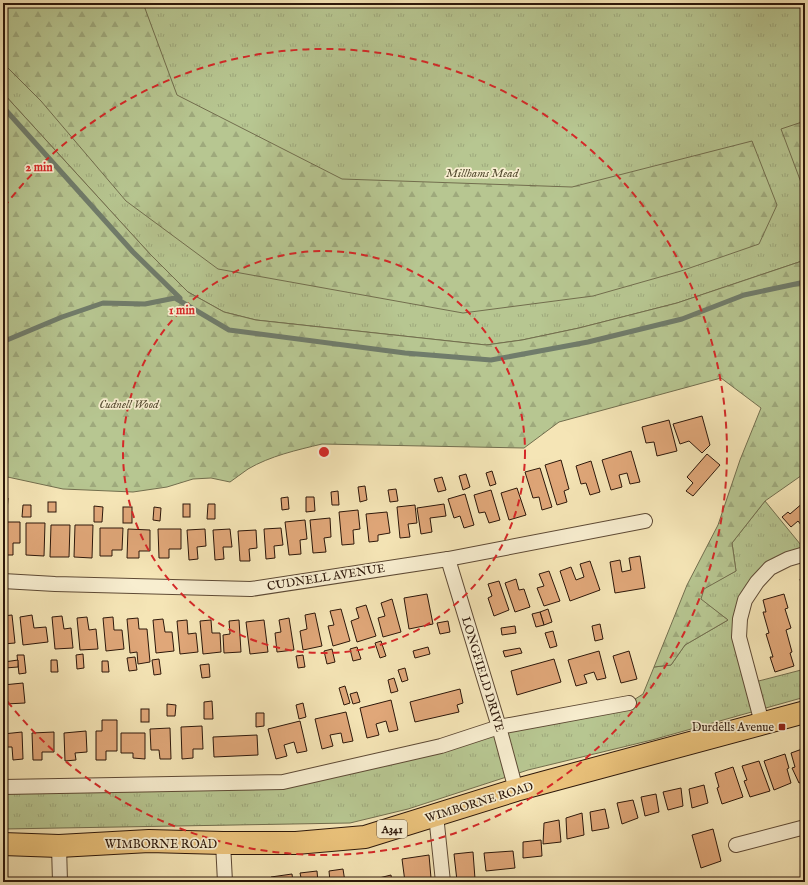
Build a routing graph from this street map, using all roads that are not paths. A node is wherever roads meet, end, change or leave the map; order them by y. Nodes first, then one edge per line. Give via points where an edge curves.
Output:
1 (645, 521) dead end
2 (805, 554) edge
3 (448, 559) junction
4 (3, 581) edge
5 (629, 702) dead end
6 (805, 712) edge
7 (762, 723) junction
8 (499, 727) junction
9 (3, 787) edge
10 (516, 790) junction
11 (436, 815) junction
12 (805, 827) edge
13 (224, 843) junction
14 (3, 844) edge
15 (736, 845) dead end
16 (59, 846) junction
17 (60, 882) edge
18 (225, 882) edge
19 (443, 882) edge

1 - 3 street, CUDNELL AVENUE
2 - 7 street via 788,558 770,568 756,582 745,600 740,619 739,637
3 - 4 street, CUDNELL AVENUE via 251,589
3 - 8 street, LONGFIELD DRIVE
5 - 8 street
6 - 7 main road, WIMBORNE ROAD / A341
7 - 10 main road, WIMBORNE ROAD / A341
8 - 9 street via 441,746 283,782
8 - 10 street, LONGFIELD DRIVE
10 - 11 main road, WIMBORNE ROAD / A341
11 - 13 main road, WIMBORNE ROAD / A341 via 365,837 296,843
11 - 19 street
12 - 15 street
13 - 16 main road, WIMBORNE ROAD / A341 via 149,841
13 - 18 street
14 - 16 main road, WIMBORNE ROAD / A341
16 - 17 street

